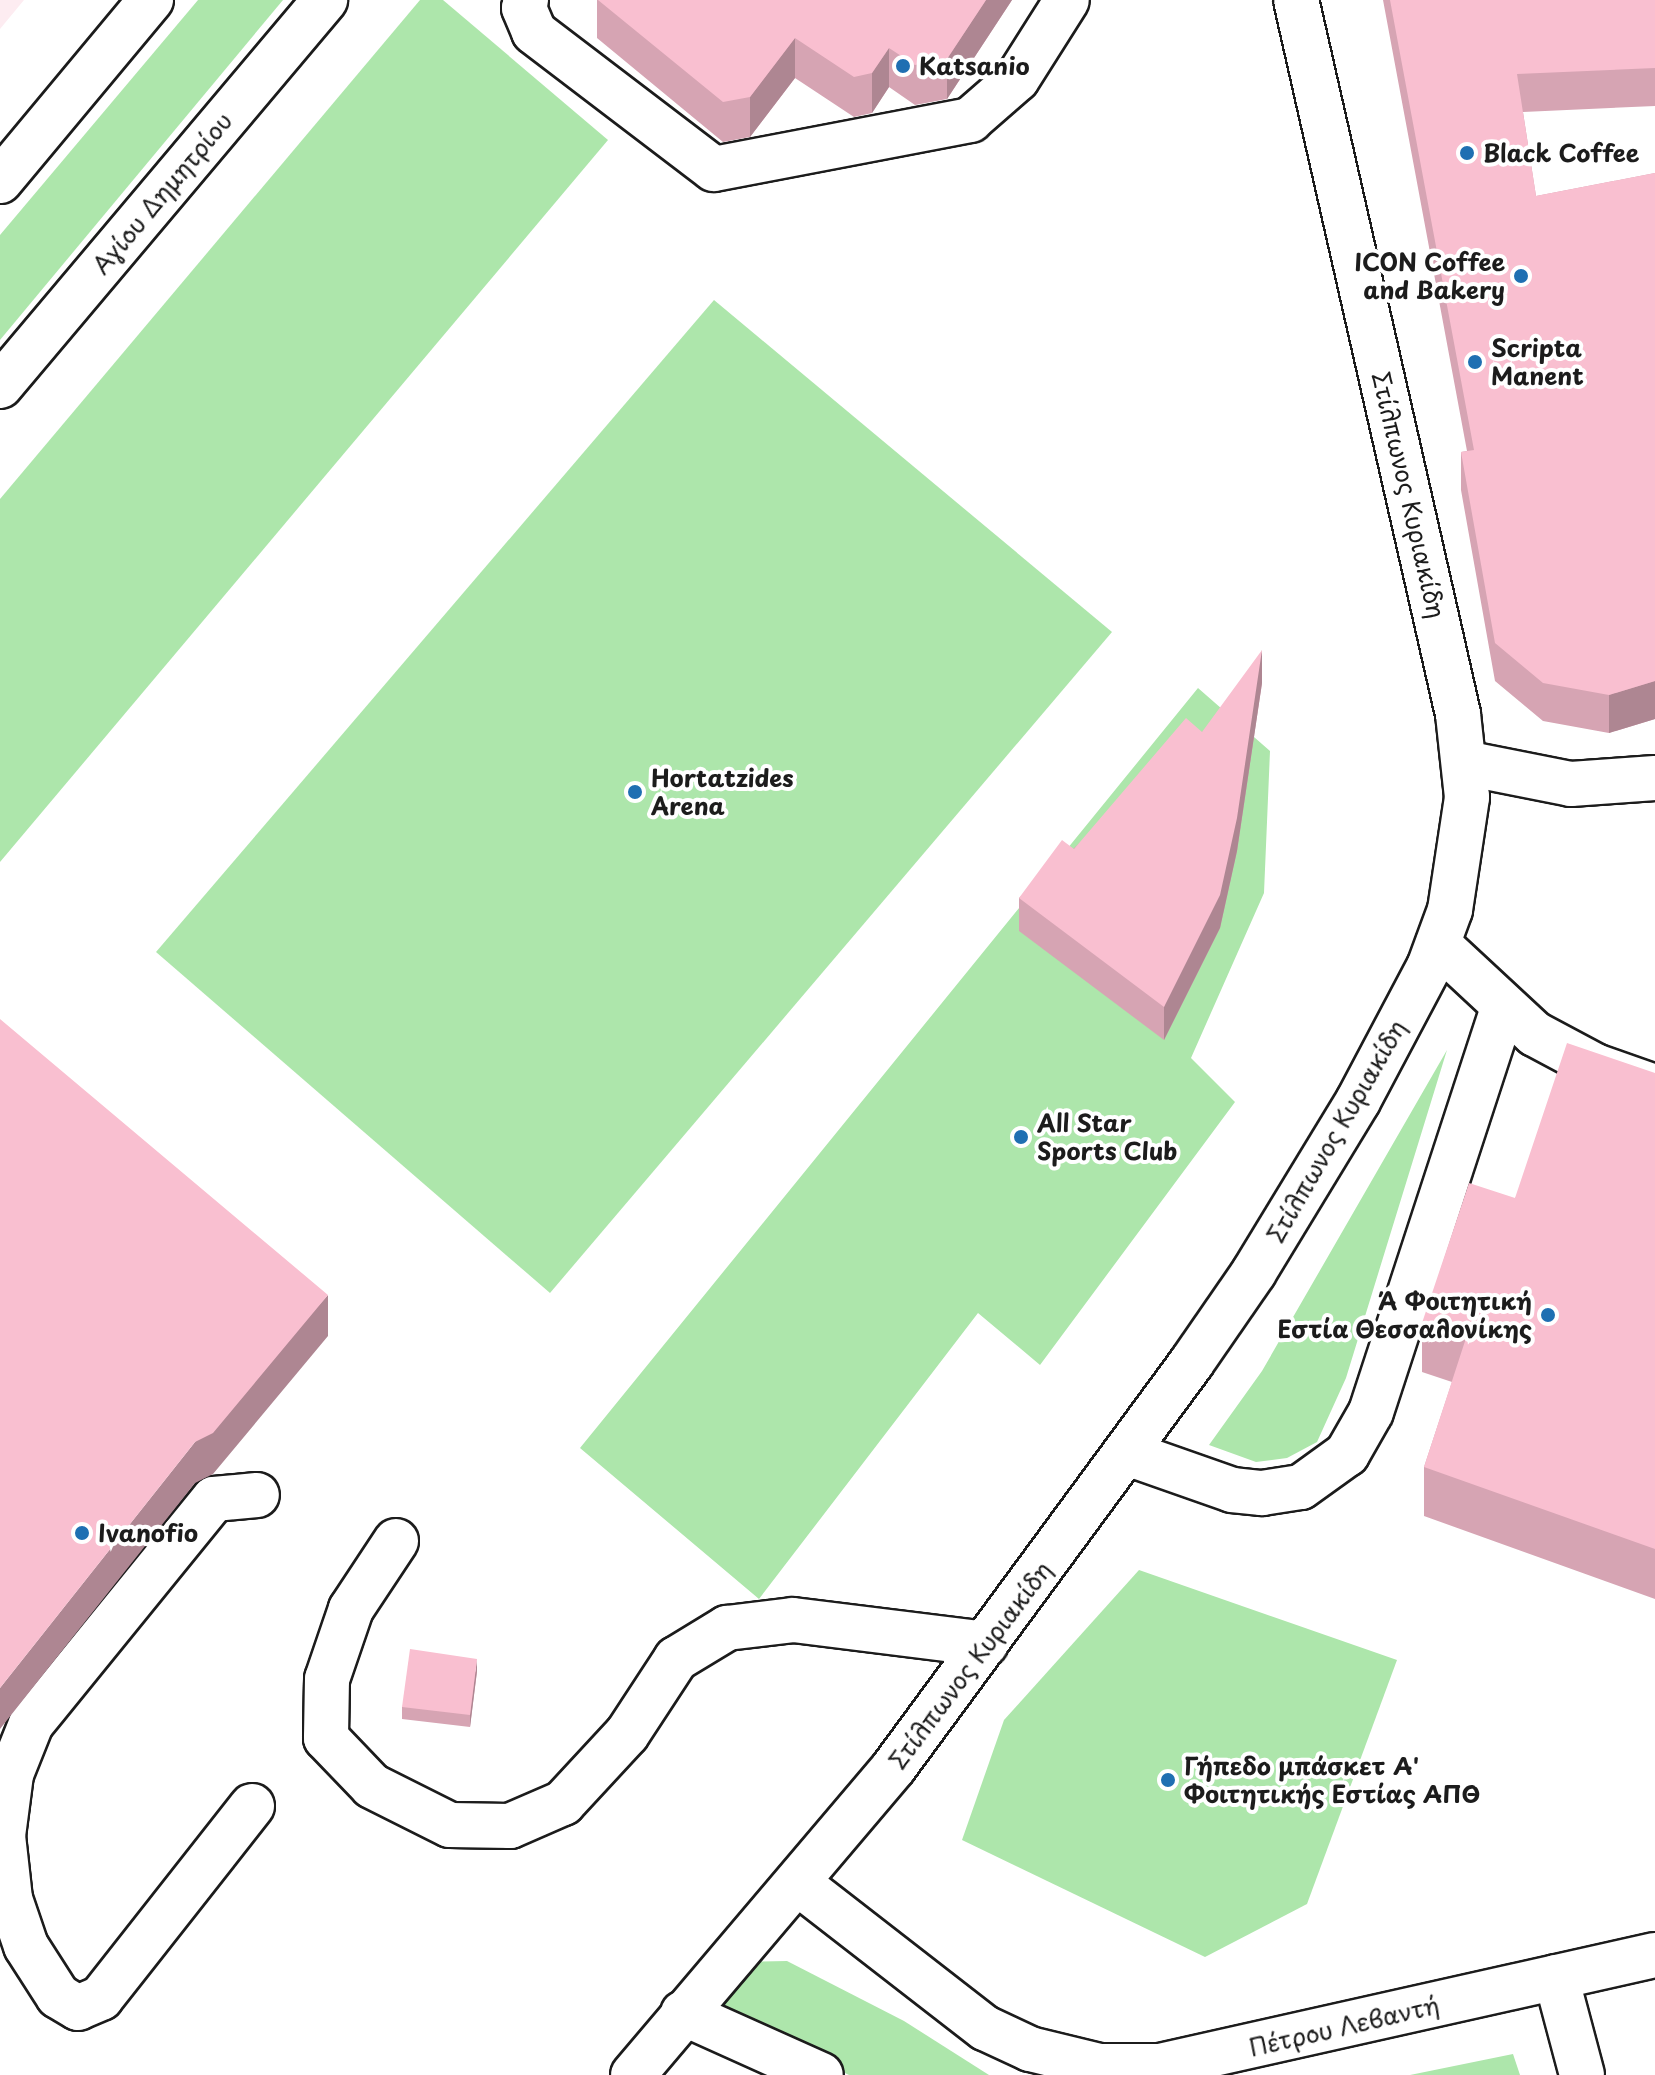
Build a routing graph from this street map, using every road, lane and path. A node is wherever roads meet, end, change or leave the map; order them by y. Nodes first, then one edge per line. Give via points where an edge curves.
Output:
1 (151, 0) edge
2 (325, 0) edge
3 (526, 0) edge
4 (1067, 0) edge
5 (1296, 0) edge
6 (0, 181) edge
7 (0, 386) edge
8 (1465, 763) junction
9 (1655, 778) edge
10 (1438, 944) junction
11 (1503, 1008) junction
12 (1655, 1087) edge
13 (1127, 1453) junction
14 (257, 1495) dead end
15 (396, 1541) dead end
16 (986, 1644) junction
17 (252, 1806) dead end
18 (2, 1837) edge
19 (798, 1883) junction
20 (1655, 1955) edge
21 (1556, 1977) junction
22 (683, 2013) junction
23 (633, 2075) edge
24 (821, 2075) edge
25 (1582, 2075) edge

1 - 6 street
2 - 7 street, Αγίου Δημητρίου
3 - 4 street via 534,32 714,169 970,120 1017,79
5 - 8 street, Στίλπωνος Κυριακίδη via 1446,657
8 - 9 street via 1571,784
8 - 10 street, Στίλπωνος Κυριακίδη via 1467,797 1457,874
10 - 11 street
10 - 13 street, Στίλπωνος Κυριακίδη via 1314,1176
11 - 12 street via 1558,1048
11 - 13 street via 1371,1412 1347,1454 1301,1487 1262,1493 1232,1490
13 - 16 street, Στίλπωνος Κυριακίδη
14 - 18 street via 214,1499 31,1724 11,1774
15 - 16 street via 351,1609 327,1679 326,1738 372,1786 450,1825 510,1826 563,1803 627,1734 676,1659 727,1628 793,1620
16 - 19 street, Στίλπωνος Κυριακίδη
17 - 18 street via 101,1998 78,2008 58,1996 26,1946 10,1899
19 - 21 street, Πέτρου Λεβαντή via 985,2028 1030,2049 1100,2066 1160,2066
19 - 22 street, Στίλπωνος Κυριακίδη
20 - 21 street, Πέτρου Λεβαντή
21 - 25 street
22 - 23 street, Στίλπωνος Κυριακίδη
22 - 24 street

